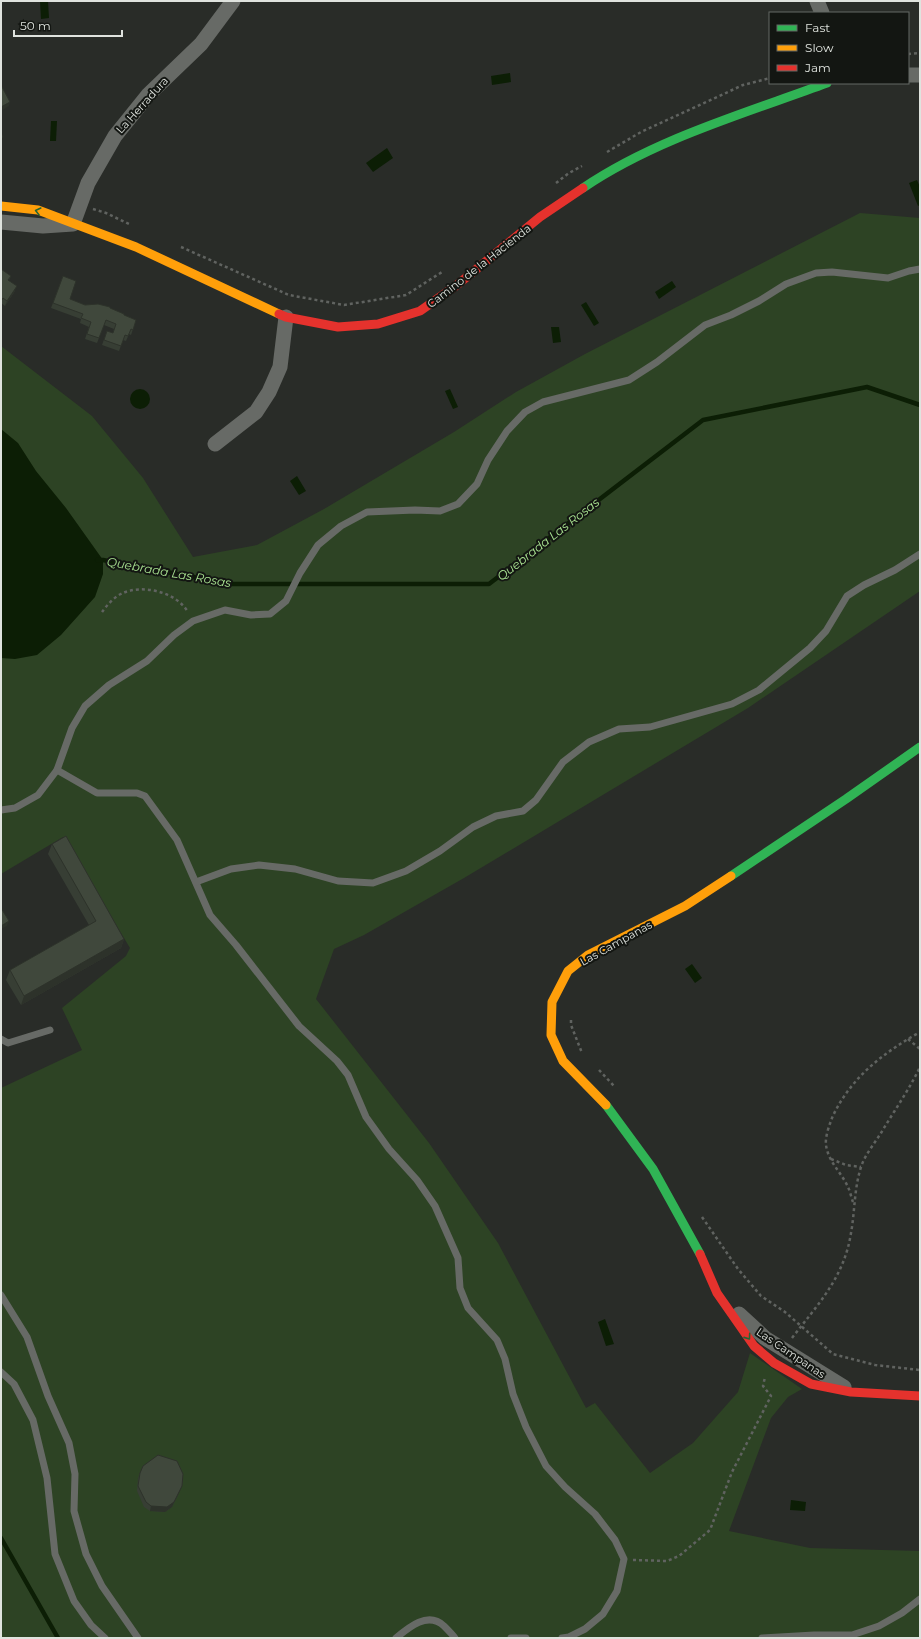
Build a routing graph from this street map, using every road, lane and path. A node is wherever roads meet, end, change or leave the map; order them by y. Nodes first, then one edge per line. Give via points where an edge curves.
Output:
1 (233, 1) edge
2 (817, 1) edge
3 (822, 12) edge
4 (909, 54) edge
5 (920, 54) edge
6 (909, 75) edge
7 (920, 75) edge
8 (769, 78) edge
9 (824, 84) edge
10 (602, 155) dead end
11 (588, 162) dead end
12 (552, 186) dead end
13 (1, 206) edge
14 (80, 206) junction
15 (1, 222) edge
16 (73, 224) junction
17 (133, 226) dead end
18 (180, 246) dead end
19 (920, 269) edge
20 (443, 272) dead end
21 (286, 317) junction
22 (215, 444) dead end
23 (920, 554) edge
24 (102, 612) dead end
25 (193, 621) junction
26 (920, 747) edge
27 (56, 770) junction
28 (1, 810) edge
29 (196, 882) junction
30 (570, 1017) dead end
31 (50, 1030) dead end
32 (920, 1032) edge
33 (1, 1039) edge
34 (908, 1039) junction
35 (920, 1049) edge
36 (585, 1056) dead end
37 (595, 1067) dead end
38 (920, 1067) edge
39 (616, 1087) dead end
40 (830, 1159) junction
41 (861, 1166) junction
42 (854, 1204) junction
43 (700, 1215) dead end
44 (717, 1293) junction
45 (1, 1295) edge
46 (802, 1326) junction
47 (783, 1350) junction
48 (774, 1363) junction
49 (920, 1370) edge
50 (1, 1372) edge
51 (851, 1392) junction
52 (920, 1396) edge
53 (624, 1559) junction
54 (920, 1599) edge
55 (105, 1638) edge
56 (138, 1638) edge
57 (396, 1638) edge
58 (455, 1638) edge
59 (511, 1638) edge
60 (526, 1638) edge
61 (562, 1638) edge
62 (762, 1638) edge

1 - 14 street, La Herradura via 201,44 148,95 115,136 88,182
2 - 3 street
4 - 5 path
6 - 7 street
8 - 10 path via 743,85 641,132
9 - 21 street, Camino de la Hacienda via 676,138 599,177 540,217 457,285 420,311 378,324 338,327
11 - 12 path
16 -> 13 street, Camino de la Hacienda via 38,210
14 - 16 street, La Herradura
14 - 17 path via 106,213
15 - 16 street, Camino de la Hacienda via 43,226
16 - 21 street, Camino de la Hacienda via 136,247
18 - 20 path via 289,295 344,305 406,295
19 - 25 lane via 888,278 832,272 816,273 786,284 759,301 705,325 657,362 628,380 543,402 525,412 507,431 488,460 477,484 458,504 440,511 367,512 340,526 318,545 286,601 270,614 251,615 225,610
21 - 22 street via 280,367 269,392 256,412
23 - 29 lane via 847,596 826,631 810,648 759,690 726,706 650,726 619,729 589,742 563,762 536,800 523,811 496,816 473,826 440,851 406,871 373,883 338,881 295,870 259,865 231,869
24 - 25 path via 122,593 144,589 166,594 185,607
25 - 27 lane via 147,661 109,685 85,706 72,728
26 - 44 street, Las Campanas via 685,906 588,955 568,971 552,1002 551,1035 563,1061 604,1102 653,1169 697,1246
27 - 28 lane via 38,795 15,808
27 - 29 lane via 97,793 137,793 145,796 178,840
29 - 53 lane via 210,915 299,1026 337,1060 348,1075 366,1118 435,1206 458,1258 460,1288 468,1308 496,1340 505,1359 513,1394 526,1427 546,1466 595,1514
30 - 36 path via 580,1050
31 - 33 lane via 8,1043
32 - 34 path
34 - 35 path
34 - 40 path via 890,1049 869,1066 838,1104 829,1126 826,1144
37 - 39 path
38 - 41 path via 910,1088
40 - 41 path via 846,1165
40 - 42 path via 848,1185
41 - 42 path
42 - 46 path via 851,1234 842,1266 827,1294
43 - 46 path via 738,1269 761,1296
44 - 47 street, Las Campanas via 765,1338
44 -> 48 street, Las Campanas via 754,1346
45 - 56 lane via 26,1337 69,1443 75,1474 74,1511 86,1554 102,1586
46 - 47 path
46 - 49 path via 833,1354 875,1365
47 - 51 street, Las Campanas
48 - 51 street, Las Campanas via 811,1384
48 - 53 path via 767,1371 763,1386 771,1396 732,1472 710,1530 680,1556 667,1561
50 - 55 lane via 14,1384 33,1420 47,1478 55,1554 74,1601 91,1626
51 - 52 street, Las Campanas
53 - 61 lane via 617,1591 603,1614 585,1629
54 - 62 lane via 879,1626 852,1635
57 - 58 lane via 419,1622 430,1620 443,1625
59 - 60 lane

